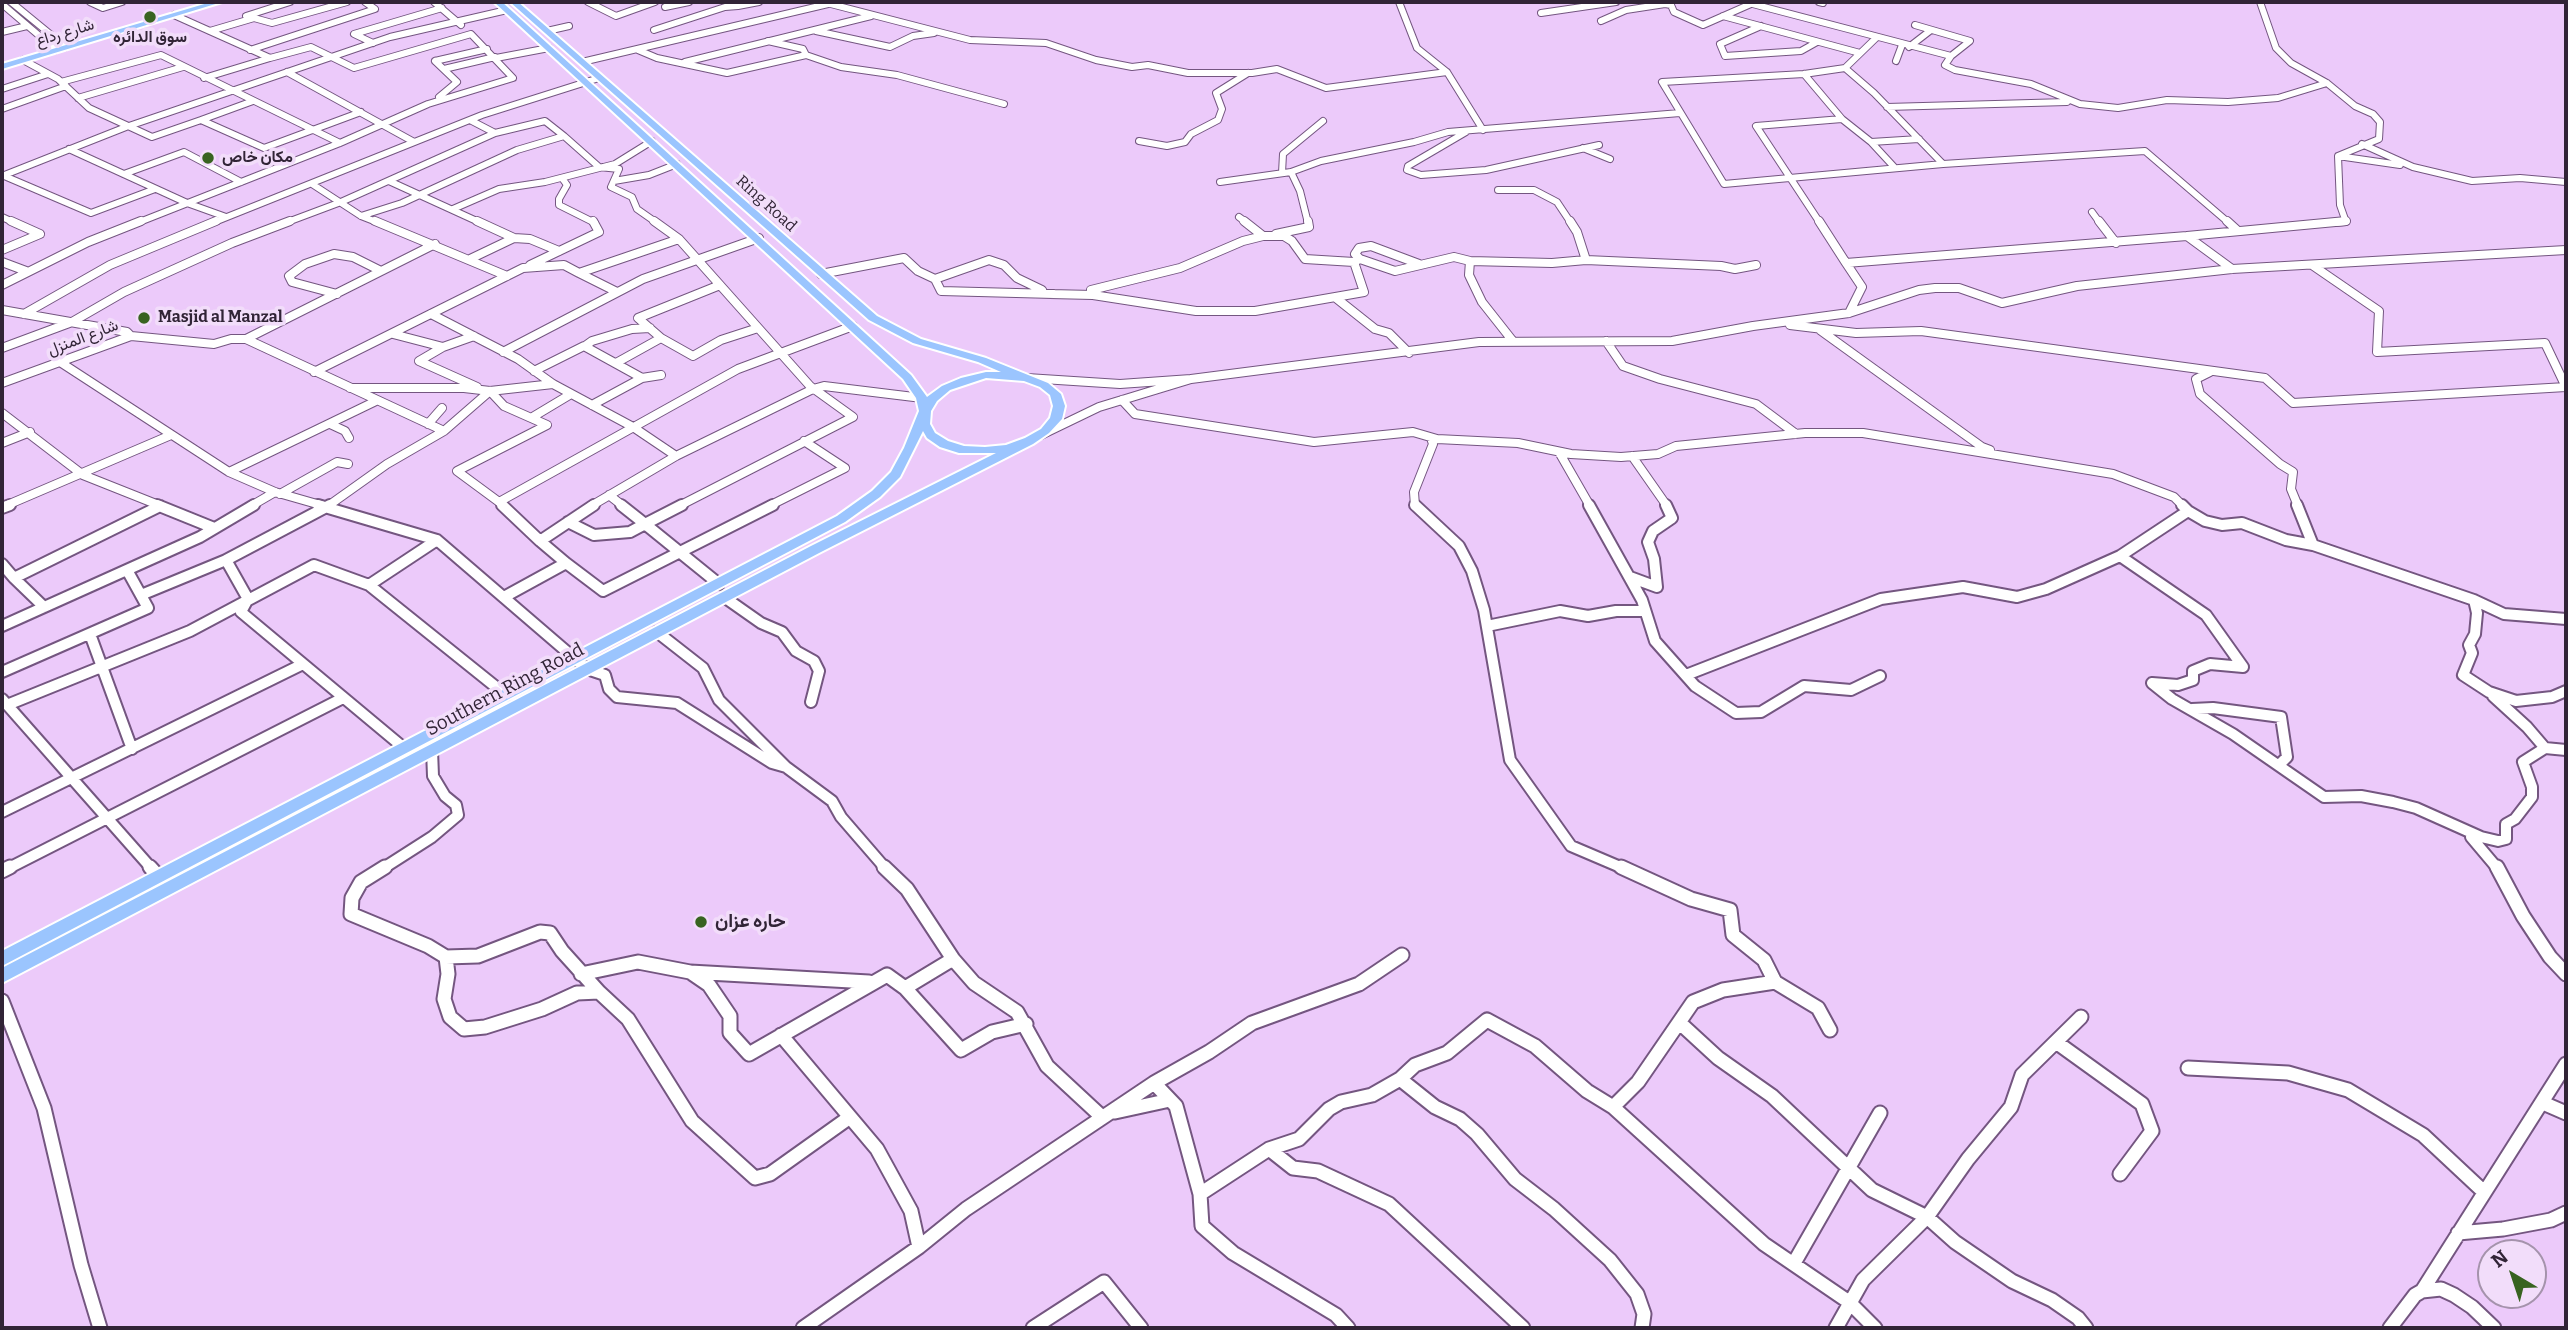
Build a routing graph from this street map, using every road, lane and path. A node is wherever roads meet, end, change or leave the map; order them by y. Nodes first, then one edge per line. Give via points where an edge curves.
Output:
1 (11, 2) edge
2 (90, 2) edge
3 (122, 2) edge
4 (206, 2) edge
5 (218, 2) edge
6 (290, 2) edge
7 (347, 2) edge
8 (365, 2) edge
9 (434, 2) edge
10 (498, 2) edge
11 (588, 2) edge
12 (655, 2) edge
13 (689, 2) edge
14 (726, 2) edge
15 (759, 2) edge
16 (1399, 2) edge
17 (1592, 2) edge
18 (1616, 2) edge
19 (1751, 2) edge
20 (2260, 2) edge
21 (826, 3) edge
22 (2, 4) edge
23 (510, 6) edge
24 (738, 6) junction
25 (1603, 6) junction
26 (665, 7) dead end
27 (442, 8) junction
28 (1541, 13) dead end
29 (174, 15) junction
30 (873, 15) junction
31 (1723, 16) junction
32 (254, 18) junction
33 (684, 20) junction
34 (457, 21) junction
35 (1601, 21) dead end
36 (1914, 25) dead end
37 (27, 26) junction
38 (569, 26) dead end
39 (1761, 26) junction
40 (654, 30) dead end
41 (813, 30) junction
42 (1931, 30) junction
43 (2, 32) edge
44 (210, 32) junction
45 (548, 32) junction
46 (948, 33) junction
47 (471, 34) junction
48 (697, 35) junction
49 (535, 36) junction
50 (1876, 38) junction
51 (768, 41) junction
52 (1816, 41) junction
53 (373, 43) junction
54 (1906, 46) junction
55 (59, 47) junction
56 (549, 48) junction
57 (487, 49) junction
58 (250, 50) junction
59 (635, 50) junction
60 (1860, 53) junction
61 (806, 55) junction
62 (333, 56) junction
63 (1951, 56) junction
64 (496, 57) junction
65 (270, 58) junction
66 (23, 60) junction
67 (1896, 61) dead end
68 (582, 62) junction
69 (685, 62) junction
70 (2, 63) edge
71 (183, 67) junction
72 (1846, 68) junction
73 (444, 69) junction
74 (287, 72) junction
75 (1447, 72) junction
76 (1248, 73) junction
77 (48, 74) junction
78 (1804, 74) junction
79 (204, 78) junction
80 (599, 78) junction
81 (586, 81) junction
82 (2327, 82) junction
83 (64, 84) junction
84 (2, 89) edge
85 (230, 90) junction
86 (78, 98) junction
87 (253, 101) junction
88 (433, 102) junction
89 (2070, 102) junction
90 (1004, 104) dead end
91 (1887, 107) junction
92 (2, 109) edge
93 (361, 111) junction
94 (1679, 113) junction
95 (1842, 119) junction
96 (201, 120) junction
97 (470, 120) junction
98 (1322, 121) dead end
99 (383, 124) junction
100 (126, 127) junction
101 (311, 130) junction
102 (1483, 130) junction
103 (1468, 131) junction
104 (495, 133) junction
105 (564, 136) junction
106 (1919, 139) junction
107 (652, 141) junction
108 (1139, 141) dead end
109 (414, 142) junction
110 (1871, 142) junction
111 (340, 143) junction
112 (2362, 144) junction
113 (1599, 145) dead end
114 (1583, 148) junction
115 (69, 149) junction
116 (2338, 156) junction
117 (1610, 159) dead end
118 (677, 164) junction
119 (1943, 164) junction
120 (599, 167) junction
121 (2413, 167) junction
122 (1895, 168) junction
123 (1291, 172) junction
124 (1282, 173) junction
125 (124, 174) junction
126 (2, 176) edge
127 (562, 178) junction
128 (1790, 180) junction
129 (389, 181) junction
130 (614, 181) junction
131 (241, 182) junction
132 (1220, 182) dead end
133 (2566, 182) edge
134 (312, 184) junction
135 (155, 189) junction
136 (1498, 190) dead end
137 (419, 194) junction
138 (341, 202) junction
139 (187, 203) junction
140 (453, 209) junction
141 (2092, 212) dead end
142 (360, 216) junction
143 (2, 217) edge
144 (226, 217) junction
145 (1239, 217) dead end
146 (2238, 231) junction
147 (1267, 236) junction
148 (2187, 236) junction
149 (514, 238) junction
150 (759, 238) junction
151 (679, 239) junction
152 (2116, 243) junction
153 (435, 244) junction
154 (2, 250) edge
155 (2566, 250) edge
156 (559, 251) junction
157 (549, 256) junction
158 (470, 259) junction
159 (698, 260) junction
160 (1357, 260) junction
161 (1586, 260) junction
162 (1470, 261) junction
163 (2, 262) edge
164 (1846, 262) junction
165 (1419, 264) junction
166 (564, 265) junction
167 (1756, 265) dead end
168 (2312, 265) junction
169 (523, 268) junction
170 (2232, 269) junction
171 (26, 271) junction
172 (381, 271) junction
173 (579, 273) junction
174 (821, 274) junction
175 (508, 276) junction
176 (935, 279) junction
177 (2, 285) edge
178 (720, 285) junction
179 (617, 292) junction
180 (337, 293) junction
181 (1051, 294) junction
182 (1336, 298) junction
183 (2, 310) edge
184 (1849, 313) junction
185 (24, 314) junction
186 (431, 314) junction
187 (72, 322) junction
188 (1777, 323) junction
189 (645, 326) junction
190 (853, 326) junction
191 (758, 328) junction
192 (1818, 329) junction
193 (393, 334) junction
194 (131, 336) junction
195 (474, 336) junction
196 (661, 338) junction
197 (246, 339) junction
198 (1512, 340) junction
199 (1606, 341) junction
200 (585, 346) junction
201 (443, 347) junction
202 (2, 348) edge
203 (503, 352) junction
204 (780, 352) junction
205 (1409, 353) junction
206 (60, 362) junction
207 (616, 363) junction
208 (442, 371) junction
209 (534, 371) junction
210 (314, 372) junction
211 (2210, 372) junction
212 (661, 375) dead end
213 (642, 378) junction
214 (1027, 378) junction
215 (1191, 379) junction
216 (2, 383) edge
217 (553, 384) junction
218 (418, 387) junction
219 (2566, 387) edge
220 (347, 388) junction
221 (813, 388) junction
222 (486, 390) junction
223 (571, 394) junction
224 (1122, 400) junction
225 (376, 401) junction
226 (923, 404) junction
227 (592, 405) junction
228 (442, 408) dead end
229 (2, 413) edge
230 (531, 418) junction
231 (330, 424) junction
232 (428, 424) junction
233 (633, 427) junction
234 (30, 432) junction
235 (444, 432) junction
236 (1796, 434) junction
237 (171, 435) junction
238 (349, 438) dead end
239 (1431, 438) junction
240 (804, 441) junction
241 (1029, 441) junction
242 (2, 443) edge
243 (1559, 452) junction
244 (676, 456) junction
245 (1632, 456) junction
246 (2033, 463) junction
247 (348, 464) dead end
248 (229, 472) junction
249 (83, 475) junction
250 (277, 493) junction
251 (609, 495) junction
252 (499, 502) junction
253 (160, 506) junction
254 (327, 507) junction
255 (2, 509) edge
256 (2188, 511) junction
257 (568, 522) junction
258 (645, 524) junction
259 (214, 528) junction
260 (437, 540) junction
261 (540, 541) junction
262 (2313, 545) junction
263 (680, 552) junction
264 (2120, 556) junction
265 (226, 560) junction
266 (566, 563) junction
267 (2, 564) edge
268 (127, 570) junction
269 (14, 578) junction
270 (1630, 578) junction
271 (369, 585) junction
272 (722, 590) junction
273 (141, 595) junction
274 (504, 597) junction
275 (248, 599) junction
276 (2474, 600) junction
277 (44, 607) junction
278 (1645, 611) junction
279 (2566, 619) edge
280 (2, 626) edge
281 (1487, 626) junction
282 (657, 632) junction
283 (90, 634) junction
284 (303, 664) junction
285 (582, 664) junction
286 (100, 666) junction
287 (2, 672) edge
288 (1686, 675) junction
289 (1880, 676) dead end
290 (2566, 691) edge
291 (2489, 692) junction
292 (506, 695) junction
293 (344, 698) junction
294 (4, 702) edge
295 (811, 702) dead end
296 (2190, 709) junction
297 (404, 748) junction
298 (2545, 748) junction
299 (132, 749) junction
300 (432, 750) junction
301 (2566, 750) edge
302 (2280, 764) junction
303 (786, 767) junction
304 (72, 778) junction
305 (2, 812) edge
306 (108, 819) junction
307 (2462, 829) junction
308 (2, 871) edge
309 (159, 877) junction
310 (1402, 955) dead end
311 (446, 957) junction
312 (2, 959) edge
313 (953, 959) junction
314 (690, 972) junction
315 (581, 974) junction
316 (2566, 974) edge
317 (2, 976) edge
318 (871, 982) junction
319 (1775, 982) junction
320 (905, 988) junction
321 (599, 992) junction
322 (2, 1001) edge
323 (2081, 1017) dead end
324 (1026, 1024) junction
325 (1681, 1024) junction
326 (1830, 1030) dead end
327 (781, 1035) junction
328 (2056, 1042) junction
329 (2566, 1064) edge
330 (2188, 1068) dead end
331 (1400, 1079) junction
332 (1154, 1083) junction
333 (1170, 1100) junction
334 (2543, 1103) junction
335 (1613, 1107) junction
336 (1880, 1113) dead end
337 (2566, 1113) edge
338 (850, 1117) junction
339 (1102, 1117) junction
340 (1269, 1149) junction
341 (1847, 1169) junction
342 (2120, 1174) dead end
343 (2484, 1192) junction
344 (1200, 1194) junction
345 (2566, 1213) edge
346 (1927, 1217) junction
347 (2458, 1233) junction
348 (919, 1247) junction
349 (1794, 1263) junction
350 (2422, 1291) junction
351 (1849, 1303) junction
352 (100, 1328) edge
353 (803, 1328) edge
354 (1033, 1328) edge
355 (1141, 1328) edge
356 (1348, 1328) edge
357 (1523, 1328) edge
358 (1642, 1328) edge
359 (1836, 1328) edge
360 (1875, 1328) edge
361 (2087, 1328) edge
362 (2390, 1328) edge
363 (2494, 1328) edge

1 - 55 street
2 - 3 street via 103,9
4 - 55 main road, شارع رداع
5 - 29 main road, شارع رداع
6 - 32 street via 246,16
7 - 32 street via 272,23
8 - 58 street via 375,9
9 - 27 street
10 - 23 main road, Ring Road
11 - 12 street via 616,16
13 - 26 street
14 - 24 street
15 - 24 street
16 - 75 street via 1417,48
17 - 25 street
18 - 25 street
19 - 31 street
19 - 50 street
20 - 82 street via 2276,48 2291,63
21 - 30 street
21 - 48 street
22 - 37 street
23 - 34 street
23 - 45 main road, Ring Road
23 - 49 main road, Ring Road
24 - 33 street
25 - 28 street
27 - 34 street
27 - 53 street via 354,34
29 - 44 street
29 - 55 main road, شارع رداع
30 - 41 street
30 - 46 street
31 - 35 street via 1703,25 1665,4 1626,10
31 - 39 street
32 - 44 street
33 - 40 street
33 - 48 street
34 - 47 street
34 - 53 street
36 - 42 street
37 - 43 street
37 - 55 street
38 - 45 street
39 - 52 street
39 - 52 street via 1720,44 1725,57 1801,51
41 - 46 street via 890,47 921,34
41 - 51 street
42 - 54 street
42 - 63 street via 1970,41
44 - 58 street
45 - 49 main road
45 - 68 main road, Ring Road
46 - 76 street via 970,40 1046,43 1132,67
47 - 57 street
47 - 62 street via 354,68
48 - 59 street
49 - 56 main road, Ring Road
50 - 54 street
50 - 60 street
51 - 61 street via 803,49
51 - 69 street
52 - 60 street
53 - 62 street
54 - 63 street
54 - 67 street
55 - 66 main road, شارع رداع
55 - 70 main road, شارع رداع
56 - 64 street
56 - 81 main road, Ring Road
57 - 64 street
57 - 73 street via 435,61
58 - 65 street
59 - 68 street
59 - 69 street
60 - 72 street
61 - 69 street via 727,73
61 - 90 street
62 - 65 street via 311,47
62 - 74 street
63 - 89 street via 1945,65 1955,70 2031,85
64 - 73 street
64 - 88 street via 513,78
65 - 79 street
66 - 70 main road, شارع رداع
66 - 77 street
68 - 80 main road, Ring Road
71 - 79 street
71 - 83 street via 161,55
71 - 86 street
72 - 78 street
72 - 91 street
73 - 88 street via 457,82
74 - 85 street
74 - 93 street
75 - 76 street via 1326,88 1277,69
75 - 102 street
76 - 108 street via 1216,93 1222,109 1218,120 1185,142 1167,146
77 - 83 street
77 - 84 street
78 - 94 street via 1662,82
78 - 95 street
79 - 85 street
80 - 81 street
80 - 174 main road, Ring Road
81 - 97 street
81 - 107 main road, Ring Road
82 - 89 street via 2278,98 2228,102 2167,100 2118,108
82 - 112 street via 2381,122 2379,139
83 - 86 street
83 - 92 street
85 - 87 street
85 - 100 street
86 - 100 street
87 - 96 street
87 - 101 street
88 - 99 street
89 - 91 street
91 - 106 street
93 - 99 street
93 - 101 street
94 - 102 street
94 - 128 street via 1724,184
95 - 110 street
95 - 128 street via 1756,126
96 - 100 street via 152,137
96 - 101 street via 264,148
97 - 104 street
97 - 109 street
98 - 124 street via 1283,154
99 - 109 street
99 - 111 street
100 - 115 street
101 - 111 street
102 - 103 street
103 - 114 street via 1408,170 1421,175 1486,170
103 - 123 street via 1362,151
104 - 105 street via 545,121
104 - 129 street
105 - 120 street
105 - 137 street via 517,150
106 - 110 street
106 - 119 street
107 - 118 main road, Ring Road
107 - 120 street via 615,164
109 - 134 street
110 - 122 street
111 - 131 street
112 - 116 street
112 - 121 street
113 - 114 street
114 - 117 street
115 - 125 street
115 - 126 street
116 - 121 street
116 - 146 street via 2340,205 2346,222
118 - 130 street
118 - 150 main road, Ring Road
119 - 122 street
119 - 146 street via 2145,151
120 - 127 street
120 - 130 street via 619,169
121 - 133 street via 2472,181 2520,178
122 - 128 street
123 - 124 street
123 - 147 street via 1308,227
124 - 132 street
125 - 131 street via 184,152
125 - 135 street
126 - 135 street via 90,213
127 - 140 street via 499,189
127 - 156 street via 567,185 559,205 591,219 599,232
128 - 164 street
129 - 137 street
129 - 138 street
130 - 151 street via 611,187 632,197 637,209
131 - 139 street
134 - 138 street
134 - 144 street
135 - 139 street
136 - 161 street via 1534,190 1557,202 1577,232
137 - 140 street
137 - 142 street
138 - 142 street
138 - 187 street via 232,243 124,292
139 - 144 street
139 - 171 street
140 - 149 street
141 - 152 street
142 - 153 street
143 - 154 street via 40,234
144 - 185 street via 110,265
145 - 147 street
146 - 148 street
147 - 160 street via 1284,236 1305,259
147 - 181 street via 1243,241 1180,268 1102,289
148 - 152 street
148 - 170 street
149 - 156 street
149 - 158 street
150 - 159 street
150 - 190 main road, Ring Road
151 - 159 street
151 - 173 street
152 - 164 street
153 - 158 street
153 - 172 street
155 - 168 street
156 - 157 street
157 - 166 street
157 - 169 street
158 - 175 street
159 - 178 street
159 - 179 street
160 - 165 street via 1395,271
160 - 165 street via 1359,248 1371,246
160 - 182 street via 1364,292
161 - 162 street
161 - 167 street via 1735,269
162 - 165 street via 1454,257
162 - 198 street via 1469,275 1482,302
163 - 171 street
164 - 184 street via 1862,286
166 - 169 street
166 - 173 street
168 - 170 street
168 - 219 street via 2379,311 2377,352 2544,343
169 - 175 street
170 - 184 street via 2077,286 2002,303 1959,288 1935,288
171 - 177 street
172 - 180 street
172 - 180 street via 353,257 334,254 305,264 289,276 292,282
173 - 179 street
174 - 176 street via 904,258
174 - 214 main road, Ring Road via 895,332
175 - 186 street
176 - 181 street via 941,291
176 - 181 street via 989,260
178 - 189 street via 638,318
178 - 191 street
179 - 203 street
180 - 197 street
181 - 182 street via 1093,295 1196,311 1255,311
182 - 205 street via 1375,329 1389,333
183 - 185 street, شارع المنزل
184 - 188 street
185 - 187 street, شارع المنزل
186 - 193 street
186 - 195 street
187 - 194 street, شارع المنزل
187 - 202 street
188 - 192 street
188 - 199 street via 1672,341
189 - 196 street
189 - 200 street
190 - 204 street
190 - 226 main road, Ring Road via 908,377
191 - 196 street via 721,340 693,356
191 - 204 street
192 - 211 street via 1921,331
192 - 246 street via 1982,447
193 - 201 street
193 - 210 street
194 - 197 street via 214,344
194 - 206 street, شارع المنزل
195 - 201 street
195 - 203 street
196 - 207 street
197 - 210 street
198 - 199 street
198 - 205 street
199 - 236 street via 1623,366 1756,404
200 - 207 street
200 - 209 street
201 - 208 street via 419,361
203 - 209 street
204 - 221 street
204 - 233 street via 738,369
205 - 215 street
206 - 216 street, شارع المنزل
206 - 237 street
207 - 213 street
208 - 218 street
208 - 222 street
209 - 217 street
210 - 220 street
211 - 219 street via 2265,378 2293,403
211 - 262 street via 2196,379 2200,394 2293,472 2291,489
212 - 213 street
213 - 227 street
214 - 215 street via 1120,384
214 - 226 main road via 997,375 965,380
214 - 241 main road, Ring Road via 1055,394 1059,406 1056,419
215 - 224 street
217 - 222 street
217 - 223 street
218 - 220 street
218 - 222 street
220 - 225 street
221 - 226 street via 824,386
221 - 240 street via 853,417
221 - 244 street
222 - 230 street via 504,406
222 - 235 street
223 - 227 street
223 - 230 street
224 - 239 street via 1135,414 1314,442 1413,432
224 - 241 street
225 - 231 street
225 - 232 street
226 - 241 main road, Ring Road via 924,424 944,444 963,450 1008,448
226 - 272 main road, Southern Ring Road via 910,448 876,495
227 - 233 street
228 - 232 street
229 - 234 street
230 - 252 street via 547,425 457,471
231 - 238 street
231 - 248 street
232 - 235 street
233 - 244 street
233 - 252 street
234 - 242 street
234 - 249 street
235 - 254 street via 387,464
236 - 245 street via 1676,446 1658,454
236 - 246 street via 1897,437
237 - 248 street
237 - 249 street
239 - 243 street via 1518,443
239 - 281 street via 1433,444 1414,492 1415,507 1459,546 1472,571
240 - 258 street
240 - 263 street via 845,468
241 - 272 main road, Southern Ring Road
243 - 245 street
243 - 270 street
244 - 251 street
245 - 270 street via 1672,518 1653,531 1648,542 1657,587
246 - 256 street via 2113,474 2174,496
247 - 250 street via 337,462
248 - 250 street
249 - 253 street
249 - 255 street
250 - 254 street
250 - 259 street
251 - 257 street
251 - 258 street
252 - 261 street
253 - 259 street
253 - 269 street
254 - 260 street
254 - 265 street
256 - 262 street via 2205,521 2242,523
256 - 264 street
257 - 258 street via 594,535 630,532
257 - 261 street
258 - 263 street
259 - 268 street
260 - 271 street
260 - 274 street
261 - 266 street
262 - 276 street
263 - 266 street via 603,591
263 - 272 street
264 - 288 street via 2017,597 1964,587 1881,599
264 - 296 street via 2206,615 2244,667 2210,664 2193,671 2193,680 2178,685 2152,683
265 - 273 street
265 - 275 street
266 - 274 street
267 - 269 street
268 - 273 street
268 - 277 street
269 - 277 street
270 - 278 street
271 - 275 street via 314,565
271 - 292 street
272 - 282 main road, Southern Ring Road
272 - 285 main road, Southern Ring Road
272 - 295 street via 761,623 782,632 796,651 814,662 819,671
273 - 283 street via 148,608
274 - 285 street
275 - 284 street via 241,612
275 - 286 street via 190,631
276 - 279 street via 2515,617
276 - 291 street via 2475,634 2463,675
277 - 280 street
278 - 281 street via 1588,616 1560,611
278 - 288 street via 1655,641
281 - 319 street via 1510,760 1564,839 1691,899 1730,910 1733,935 1764,960
282 - 285 main road, Southern Ring Road
282 - 303 street via 703,668 719,700
283 - 286 street
283 - 287 street
284 - 293 street
284 - 299 street
285 - 292 main road, Southern Ring Road
285 - 300 main road, Southern Ring Road
285 - 303 street via 605,675 617,697 677,703 772,764
286 - 294 street
286 - 299 street
288 - 289 street via 1736,713 1761,712 1804,686 1851,690
290 - 291 street via 2528,701
291 - 298 street
292 - 297 main road, Southern Ring Road
293 - 297 street
293 - 306 street
294 - 304 street
296 - 302 street
296 - 302 street via 2281,717 2287,757
297 - 309 main road, Southern Ring Road
298 - 301 street
298 - 307 street via 2524,762 2532,797 2515,820 2506,824 2507,839 2490,840
299 - 304 street
300 - 311 street via 433,776 456,805 458,815 361,882 352,898 351,914
300 - 317 main road, Southern Ring Road
302 - 307 street via 2324,797 2361,796 2393,802
303 - 313 street via 832,801 891,876 907,889
304 - 305 street
304 - 306 street
306 - 308 street
306 - 309 street
307 - 316 street via 2497,866 2523,916
309 - 312 main road, Southern Ring Road
310 - 332 street via 1359,984 1252,1023
311 - 315 street via 478,956 540,932 550,933
311 - 321 street via 444,999 450,1017 464,1029 542,1009 578,993
313 - 320 street
313 - 324 street via 974,983 1017,1012
314 - 315 street via 638,962
314 - 318 street
314 - 327 street via 709,985 730,1016 730,1033 749,1054
315 - 321 street
318 - 320 street via 887,975
318 - 327 street
319 - 325 street via 1702,997 1693,1002
319 - 326 street via 1818,1007
320 - 324 street via 961,1050 992,1032
321 - 338 street via 628,1019 692,1121 755,1178 770,1174
322 - 352 street via 44,1108 80,1265
323 - 328 street
324 - 339 street via 1047,1066
325 - 335 street
325 - 341 street via 1718,1058 1772,1096
327 - 338 street
328 - 342 street via 2142,1104 2152,1131
328 - 346 street via 2022,1075 2011,1107
329 - 334 street
330 - 343 street via 2288,1073 2348,1090 2423,1135
331 - 335 street via 1415,1065 1447,1053 1487,1020 1535,1046
331 - 340 street via 1372,1095 1341,1101 1299,1139
331 - 358 street via 1435,1107 1460,1119 1515,1179 1610,1260 1637,1294 1644,1314
332 - 333 street
332 - 339 street
333 - 339 street
333 - 344 street via 1176,1106
334 - 337 street
334 - 343 street
335 - 349 street via 1764,1244
336 - 341 street
338 - 348 street via 877,1149 896,1182 911,1211
339 - 348 street via 966,1209
340 - 344 street
340 - 357 street via 1293,1168 1318,1171 1389,1204
341 - 346 street via 1872,1190
341 - 349 street
343 - 347 street
344 - 356 street via 1200,1220 1208,1234 1336,1315
345 - 347 street via 2503,1229
346 - 351 street via 1863,1280
346 - 361 street via 1955,1242 2012,1281 2052,1300
347 - 350 street
348 - 353 street
349 - 351 street
350 - 362 street
350 - 363 street via 2441,1289 2454,1295
351 - 359 street
351 - 360 street
354 - 355 street via 1104,1282

